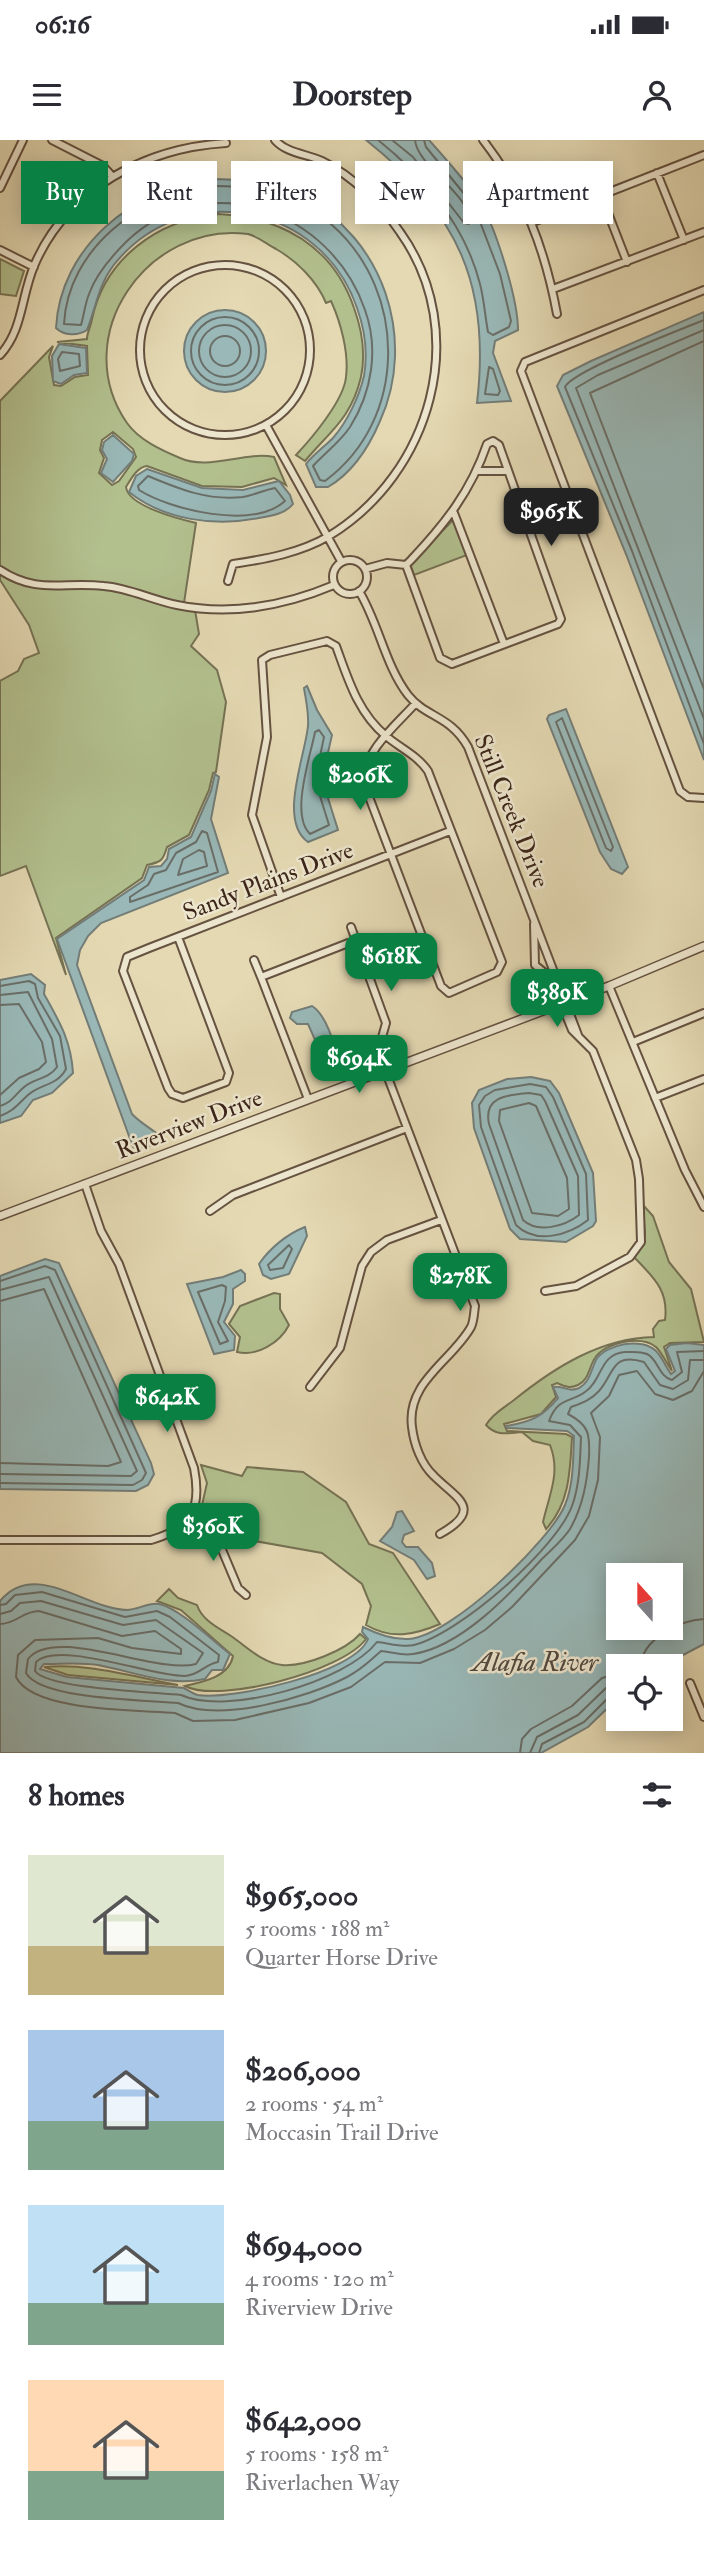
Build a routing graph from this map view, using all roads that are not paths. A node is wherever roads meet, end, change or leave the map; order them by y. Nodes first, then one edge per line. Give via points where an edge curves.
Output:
1 (23, 140) edge
2 (52, 140) edge
3 (275, 140) edge
4 (483, 140) edge
5 (226, 143) dead end
6 (704, 155) edge
7 (499, 161) edge
8 (657, 173) junction
9 (112, 176) junction
10 (0, 188) edge
11 (613, 190) edge
12 (534, 224) edge
13 (613, 224) edge
14 (704, 232) edge
15 (684, 240) junction
16 (0, 250) edge
17 (628, 261) junction
18 (34, 267) junction
19 (553, 289) junction
20 (704, 290) edge
21 (557, 314) dead end
22 (0, 355) edge
23 (266, 425) junction
24 (478, 471) junction
25 (508, 471) junction
26 (454, 513) junction
27 (327, 537) junction
28 (341, 561) junction
29 (406, 565) junction
30 (365, 569) junction
31 (0, 570) edge
32 (228, 581) dead end
33 (334, 585) junction
34 (359, 592) junction
35 (504, 644) junction
36 (415, 704) junction
37 (386, 736) junction
38 (704, 798) edge
39 (450, 831) junction
40 (390, 855) junction
41 (281, 897) junction
42 (533, 915) junction
43 (351, 927) dead end
44 (178, 937) junction
45 (356, 940) junction
46 (704, 947) edge
47 (547, 950) junction
48 (534, 952) junction
49 (254, 960) dead end
50 (261, 977) junction
51 (609, 986) junction
52 (563, 1004) junction
53 (704, 1013) edge
54 (633, 1042) junction
55 (385, 1070) junction
56 (704, 1079) edge
57 (656, 1098) junction
58 (308, 1099) junction
59 (407, 1128) junction
60 (85, 1184) junction
61 (704, 1208) edge
62 (210, 1211) dead end
63 (0, 1216) edge
64 (441, 1220) junction
65 (545, 1291) dead end
66 (310, 1387) dead end
67 (191, 1516) junction
68 (440, 1534) dead end
69 (0, 1540) edge
70 (246, 1595) dead end
71 (690, 1683) dead end
72 (704, 1717) edge

1 - 10 street
2 - 9 street via 103,166
3 - 27 street via 323,162 382,208 418,263 434,317 433,386 411,453 377,498
4 - 7 street
5 - 9 street via 167,151
6 - 8 street
8 - 11 street
8 - 15 street
9 - 18 street via 60,224
12 - 19 street
13 - 17 street
14 - 15 street
15 - 17 street
16 - 18 street
17 - 19 street
18 - 22 street via 18,327
19 - 21 street
20 - 38 street via 525,362 521,371 680,791 688,797
23 - 23 street via 294,400 306,376 310,348 302,315 286,291 249,269 217,265 187,274 163,291 148,315 141,363 151,393 167,413 201,432 235,435
23 - 27 street
24 - 25 street
24 - 25 street via 486,444 493,440
24 - 26 street
25 - 35 street via 562,614 558,624
26 - 29 street
26 - 35 street
27 - 28 street
27 - 32 street via 273,557 233,564
28 - 30 street via 352,559
28 - 33 street via 332,575
29 - 30 street via 387,562
29 - 35 street via 445,663
30 - 34 street via 367,579
31 - 33 street via 41,587 105,586 207,609 278,604
33 - 34 street via 343,593
34 - 36 street, Still Creek Drive via 375,619 397,678
36 - 37 street
36 - 42 street, Still Creek Drive via 452,724 468,747
37 - 39 street via 428,771
37 - 40 street via 367,762 363,781
37 - 41 street via 359,704 336,646 327,641 262,660 267,737 252,815
39 - 40 street, Sandy Plains Drive
39 - 40 street via 502,962 498,972 449,993 441,986
40 - 41 street, Sandy Plains Drive
41 - 44 street, Sandy Plains Drive
42 - 47 street, Still Creek Drive
42 - 48 street, Still Creek Drive
43 - 45 street
44 - 44 street, Sandy Plains Drive via 229,1073 226,1082 183,1098 168,1088 123,971 127,957
45 - 50 street
45 - 55 street via 386,1023 379,1048
46 - 51 street, Riverview Drive
47 - 48 street
47 - 52 street, Still Creek Drive
48 - 52 street via 535,965 551,978
49 - 50 street
50 - 58 street
51 - 52 street, Riverview Drive
51 - 54 street
52 - 55 street, Riverview Drive
52 - 65 street via 578,1035 593,1051 636,1160 641,1242 630,1257 576,1286
53 - 54 street
54 - 57 street
55 - 58 street, Riverview Drive
55 - 59 street
56 - 57 street
57 - 61 street
58 - 60 street, Riverview Drive
59 - 62 street via 233,1195
59 - 64 street
60 - 63 street, Riverview Drive
60 - 67 street via 194,1468 199,1494
64 - 66 street via 387,1240 371,1252 362,1266 340,1348
64 - 68 street via 475,1306 471,1326 426,1378 415,1399 412,1425 419,1453 434,1477 463,1503 462,1516
67 - 69 street via 172,1534 151,1540
67 - 70 street via 217,1538 238,1588
71 - 72 street

